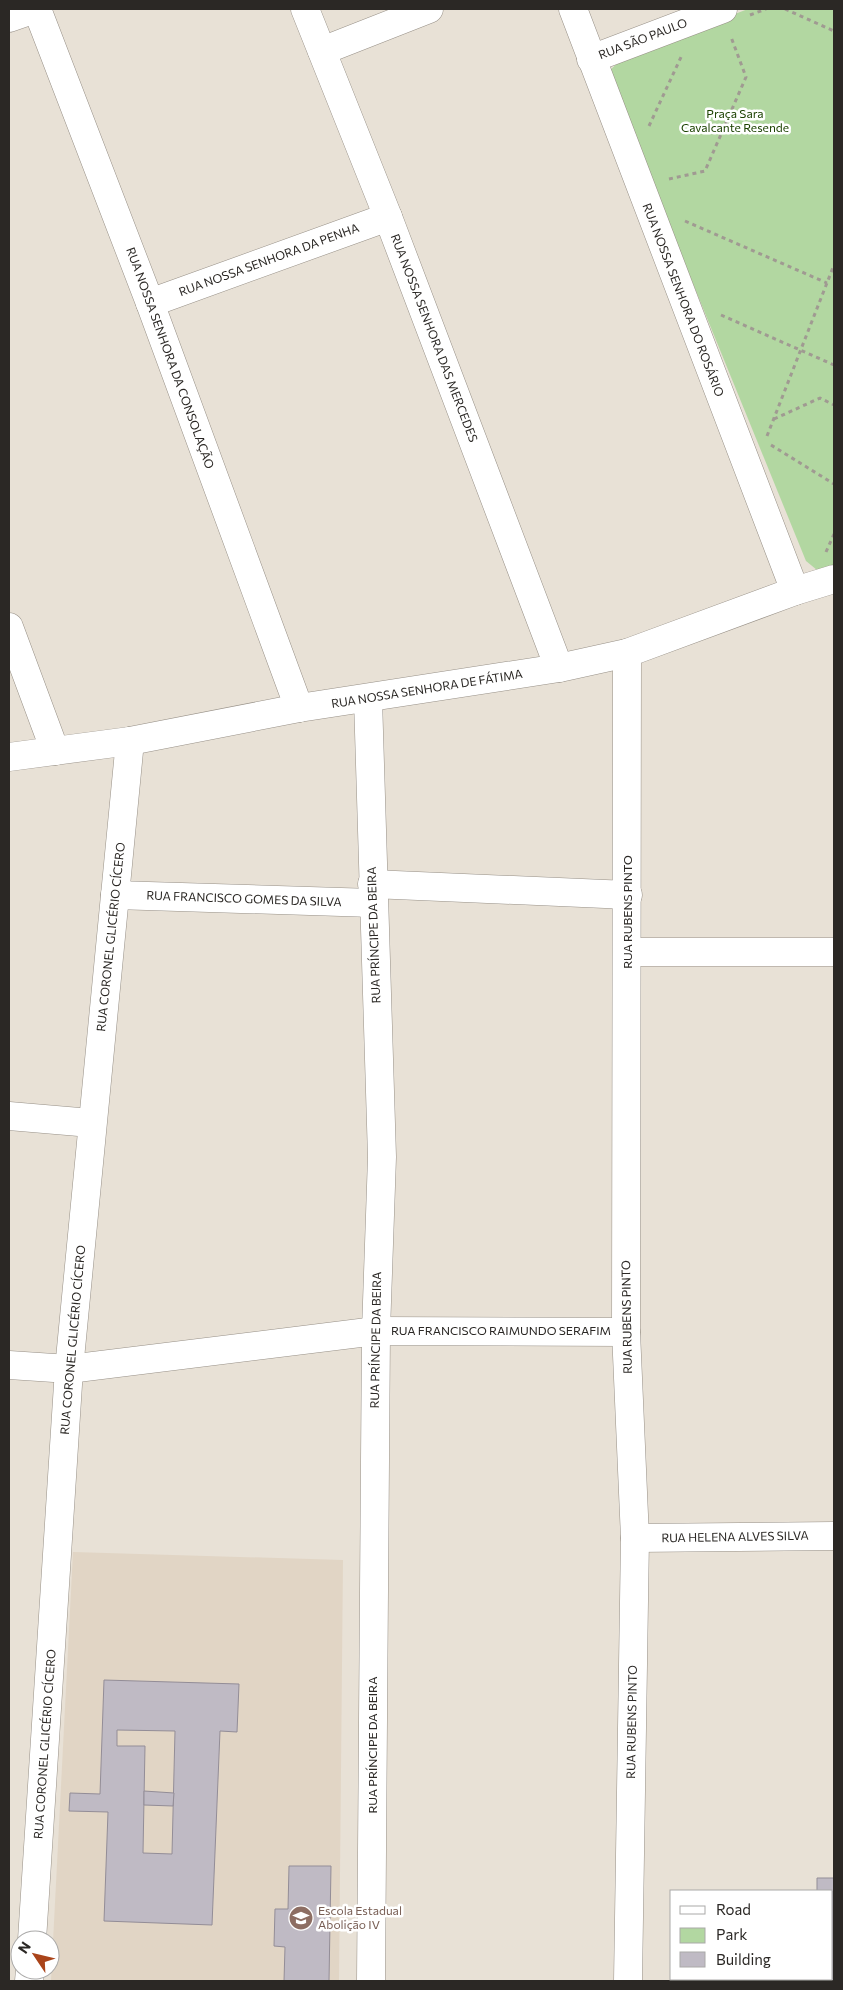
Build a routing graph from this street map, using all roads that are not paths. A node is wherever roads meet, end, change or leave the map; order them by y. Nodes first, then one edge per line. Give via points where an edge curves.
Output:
1 (36, 9) edge
2 (305, 9) edge
3 (429, 9) edge
4 (573, 9) edge
5 (9, 18) edge
6 (731, 20) edge
7 (322, 51) junction
8 (590, 59) junction
9 (388, 217) junction
10 (150, 303) junction
11 (834, 580) edge
12 (795, 591) junction
13 (9, 627) edge
14 (627, 652) junction
15 (560, 668) junction
16 (368, 699) junction
17 (299, 708) junction
18 (130, 741) junction
19 (55, 751) junction
20 (9, 757) edge
21 (373, 894) junction
22 (115, 895) junction
23 (628, 896) junction
24 (627, 952) junction
25 (834, 952) edge
26 (9, 1116) edge
27 (92, 1123) junction
28 (376, 1331) junction
29 (626, 1332) junction
30 (9, 1365) edge
31 (69, 1369) junction
32 (834, 1536) edge
33 (635, 1538) junction
34 (33, 1930) edge
35 (371, 1981) edge
36 (628, 1981) edge

1 - 5 street
1 - 10 street, RUA NOSSA SENHORA DA CONSOLAÇÃO
2 - 7 street, RUA NOSSA SENHORA DAS MERCEDES
3 - 7 street
4 - 8 street, RUA NOSSA SENHORA DO ROSÁRIO
6 - 8 street, RUA SÃO PAULO
7 - 9 street, RUA NOSSA SENHORA DAS MERCEDES
8 - 12 street, RUA NOSSA SENHORA DO ROSÁRIO
9 - 10 street, RUA NOSSA SENHORA DA PENHA
9 - 15 street, RUA NOSSA SENHORA DAS MERCEDES
10 - 17 street, RUA NOSSA SENHORA DA CONSOLAÇÃO
11 - 12 street, RUA NOSSA SENHORA DE FÁTIMA
12 - 14 street, RUA NOSSA SENHORA DE FÁTIMA
13 - 19 street
14 - 15 street, RUA NOSSA SENHORA DE FÁTIMA
14 - 23 street, RUA RUBENS PINTO
15 - 16 street, RUA NOSSA SENHORA DE FÁTIMA
16 - 17 street, RUA NOSSA SENHORA DE FÁTIMA
16 - 21 street, RUA PRÍNCIPE DA BEIRA
17 - 18 street, RUA NOSSA SENHORA DE FÁTIMA
18 - 19 street, RUA NOSSA SENHORA DE FÁTIMA
18 - 22 street, RUA CORONEL GLICÉRIO CÍCERO
19 - 20 street, RUA NOSSA SENHORA DE FÁTIMA
21 - 22 street, RUA FRANCISCO GOMES DA SILVA
21 - 23 street, RUA FRANCISCO GOMES DA SILVA
21 - 28 street, RUA PRÍNCIPE DA BEIRA via 382,1157
22 - 27 street, RUA CORONEL GLICÉRIO CÍCERO
23 - 24 street, RUA RUBENS PINTO
24 - 25 street
24 - 29 street, RUA RUBENS PINTO
26 - 27 street
27 - 31 street, RUA CORONEL GLICÉRIO CÍCERO
28 - 29 street, RUA FRANCISCO RAIMUNDO SERAFIM
28 - 31 street, RUA FRANCISCO RAIMUNDO SERAFIM
28 - 35 street, RUA PRÍNCIPE DA BEIRA
29 - 33 street, RUA RUBENS PINTO
30 - 31 street, RUA FRANCISCO RAIMUNDO SERAFIM
31 - 34 street, RUA CORONEL GLICÉRIO CÍCERO
32 - 33 street, RUA HELENA ALVES SILVA
33 - 36 street, RUA RUBENS PINTO

